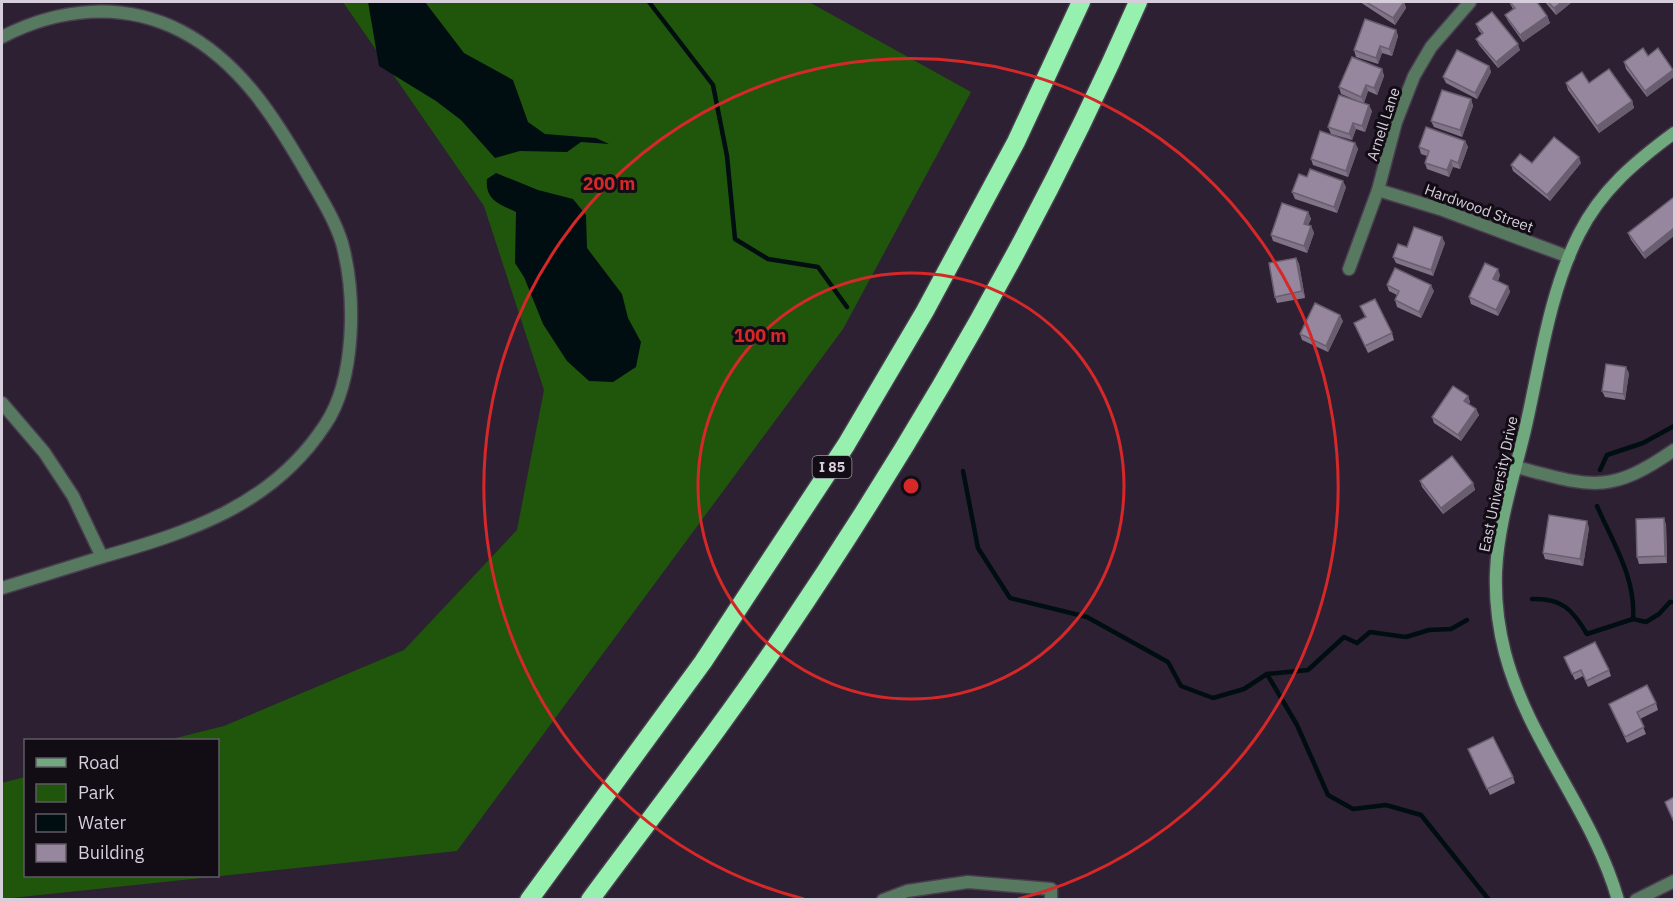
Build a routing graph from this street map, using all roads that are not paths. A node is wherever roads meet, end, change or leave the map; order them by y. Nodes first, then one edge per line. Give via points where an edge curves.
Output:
1 (1081, 2) edge
2 (1138, 2) edge
3 (1470, 2) edge
4 (2, 37) edge
5 (1674, 133) edge
6 (1378, 190) junction
7 (1569, 257) junction
8 (1349, 268) dead end
9 (2, 403) edge
10 (1674, 450) edge
11 (1516, 467) junction
12 (102, 557) junction
13 (2, 588) edge
14 (1674, 881) edge
15 (529, 900) edge
16 (590, 900) edge
17 (882, 900) edge
18 (1051, 900) edge
19 (1618, 900) edge
20 (1636, 900) edge

1 - 15 highway, I 85 via 1016,142 925,311 846,446 703,662
2 - 16 highway via 1011,264 885,481 783,637
3 - 6 street, Arnell Lane via 1437,38 1414,76 1396,122
4 - 12 street via 31,22 64,13 115,13 181,31 210,50 258,95 277,122 327,209 341,240 348,273 349,345 343,379 325,426 304,451 242,505 181,534
5 - 7 main road, East University Drive via 1615,181 1595,207
6 - 7 street, Hardwood Street
6 - 8 street, Arnell Lane
7 - 11 main road, East University Drive via 1554,304
9 - 12 street via 44,452 73,496
10 - 11 street via 1649,468 1619,481 1586,485
11 - 19 main road, East University Drive via 1496,571 1497,612 1505,653 1519,692 1599,847
12 - 13 street
14 - 20 street
17 - 18 street via 907,891 968,882 1052,890

